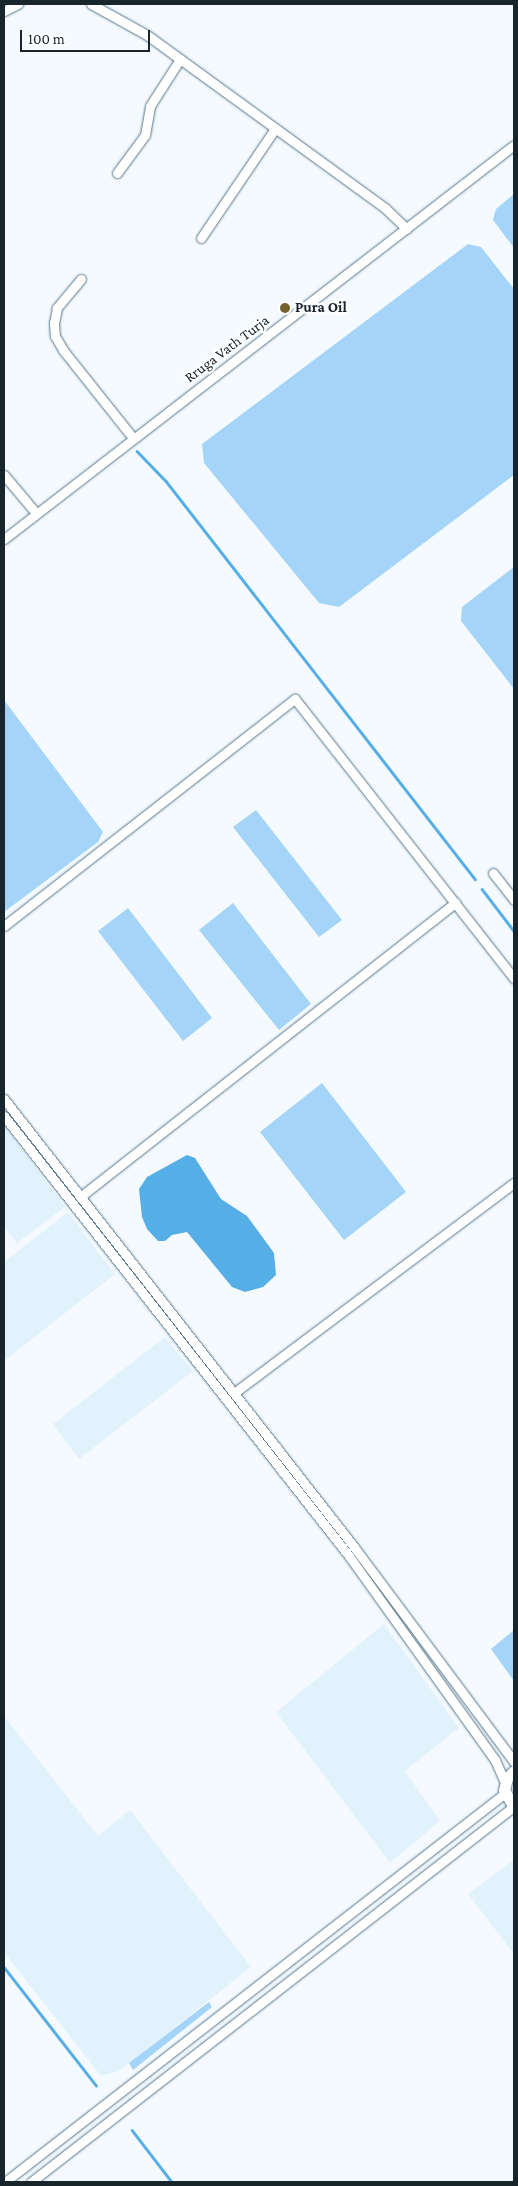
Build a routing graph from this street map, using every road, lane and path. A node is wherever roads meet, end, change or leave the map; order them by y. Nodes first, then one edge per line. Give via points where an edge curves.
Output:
1 (18, 4) edge
2 (90, 4) edge
3 (4, 11) edge
4 (180, 59) junction
5 (274, 130) junction
6 (514, 145) edge
7 (117, 173) dead end
8 (407, 229) junction
9 (201, 238) dead end
10 (81, 279) dead end
11 (133, 438) junction
12 (4, 475) edge
13 (36, 513) junction
14 (4, 539) edge
15 (493, 873) dead end
16 (514, 900) edge
17 (455, 903) junction
18 (4, 926) edge
19 (514, 978) edge
20 (4, 1099) edge
21 (4, 1116) edge
22 (514, 1183) edge
23 (80, 1197) junction
24 (234, 1393) junction
25 (514, 1762) edge
26 (514, 1771) edge
27 (504, 1788) junction
28 (514, 1807) edge
29 (5, 2182) edge
30 (31, 2182) edge

1 - 3 street
2 - 4 street via 147,35
4 - 5 street
4 - 7 street via 150,106 150,125 145,135
5 - 8 street via 385,208
5 - 9 street
6 - 8 street, Rruga Vath Turja
8 - 11 street, Rruga Vath Turja
10 - 11 street via 57,308 55,336
11 - 13 street, Rruga Vath Turja
12 - 13 street
13 - 14 street, Rruga Vath Turja
15 - 16 street
17 - 18 street via 296,699
17 - 19 street
17 - 23 street
20 - 23 street
21 - 27 street via 349,1556 495,1760
22 - 24 street
23 - 24 street
24 - 25 street via 391,1595
26 - 27 main road
27 - 28 main road
27 - 29 street
28 - 30 street

